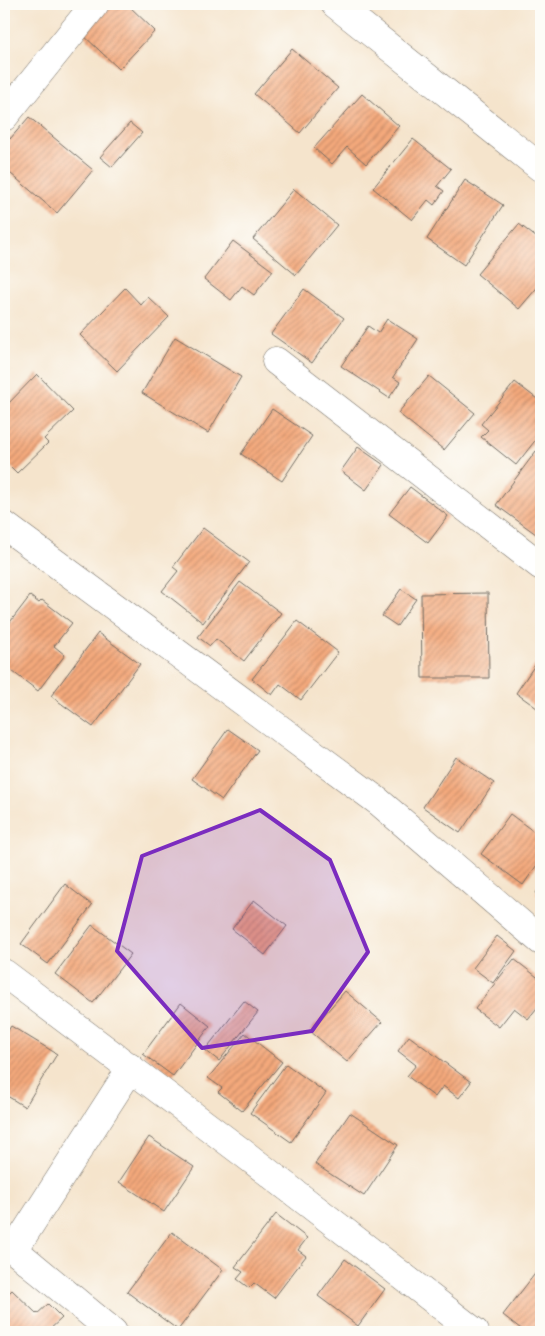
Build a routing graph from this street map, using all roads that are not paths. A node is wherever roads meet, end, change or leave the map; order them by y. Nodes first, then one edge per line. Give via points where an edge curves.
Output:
1 (95, 4) edge
2 (335, 4) edge
3 (4, 117) edge
4 (541, 168) edge
5 (276, 361) dead end
6 (4, 525) edge
7 (541, 566) edge
8 (541, 941) edge
9 (4, 973) edge
10 (130, 1068) junction
11 (9, 1246) edge
12 (104, 1330) edge
13 (476, 1332) edge

1 - 3 street
2 - 4 street
5 - 7 street
6 - 8 street via 379,802
9 - 10 street
10 - 11 street
10 - 13 street
11 - 12 street

